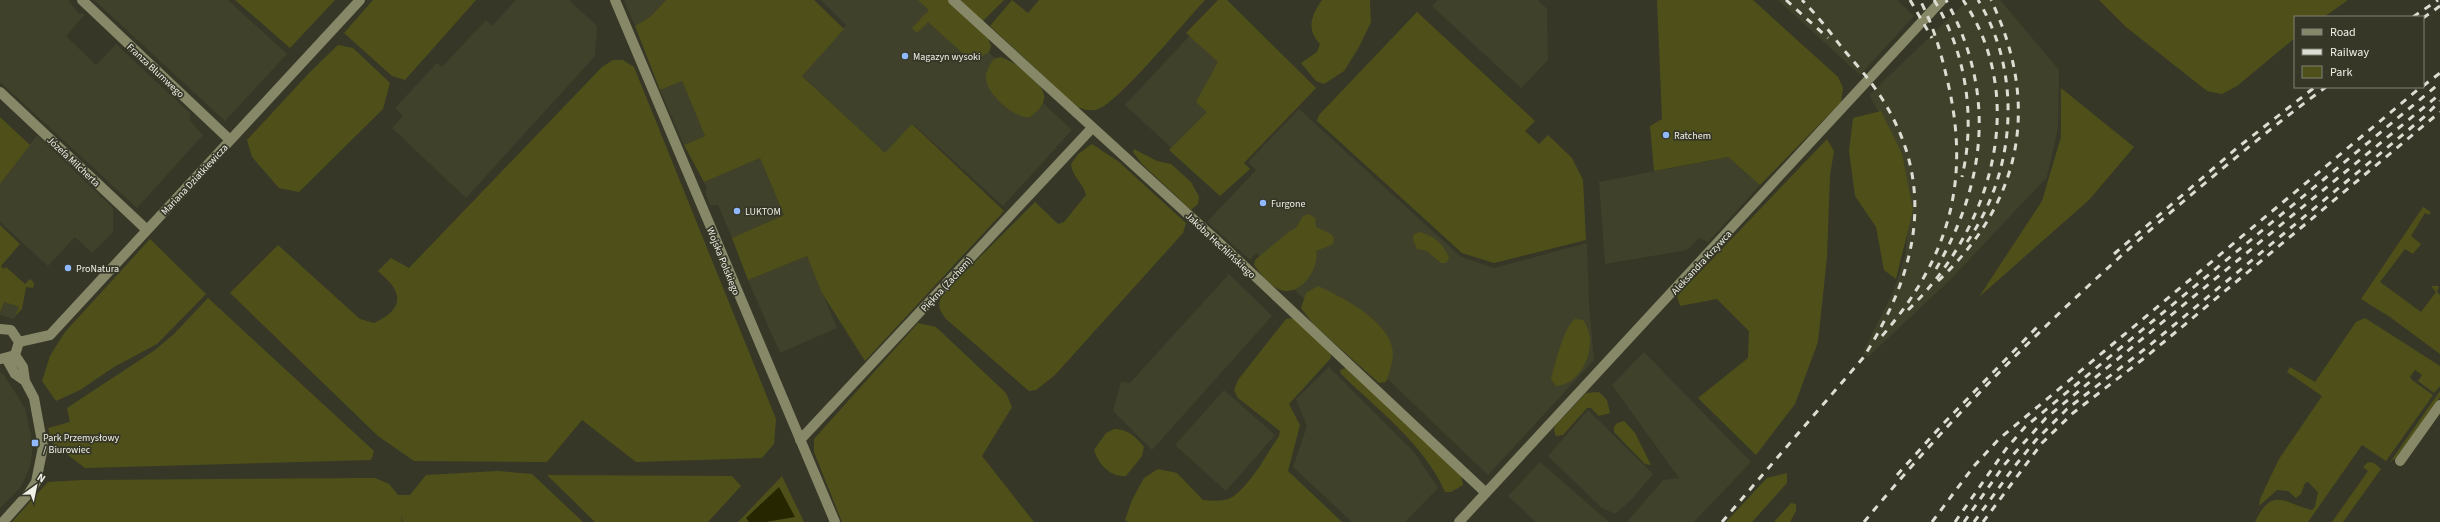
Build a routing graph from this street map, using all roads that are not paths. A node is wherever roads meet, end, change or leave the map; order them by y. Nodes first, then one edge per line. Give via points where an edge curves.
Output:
1 (82, 0) edge
2 (360, 0) edge
3 (615, 0) edge
4 (953, 0) edge
5 (1942, 0) edge
6 (0, 92) edge
7 (1092, 128) junction
8 (230, 140) junction
9 (148, 230) junction
10 (0, 329) edge
11 (19, 342) junction
12 (7, 357) edge
13 (2440, 405) edge
14 (800, 440) junction
15 (2400, 461) dead end
16 (1486, 493) junction
17 (3, 522) edge
18 (835, 522) edge
19 (1459, 522) edge

1 - 8 street, Franza Blumwego
2 - 8 street, Mariana Dziatkiewicza
3 - 14 street, Wojska Polskiego
4 - 7 street, Jakóba Hechlińskiego
5 - 16 street, Aleksandra Krzywca
6 - 9 street, Józefa Milcherta
7 - 14 street, Piękna (Zachem)
7 - 16 street, Jakóba Hechlińskiego via 1226,249
8 - 9 street, Mariana Dziatkiewicza
9 - 11 street, Mariana Dziatkiewicza via 50,335
10 - 11 street via 11,330
11 - 12 street
12 - 17 street via 23,367 25,381 34,398 43,447 36,482
13 - 15 street
14 - 18 street, Wojska Polskiego
16 - 19 street, Aleksandra Krzywca

